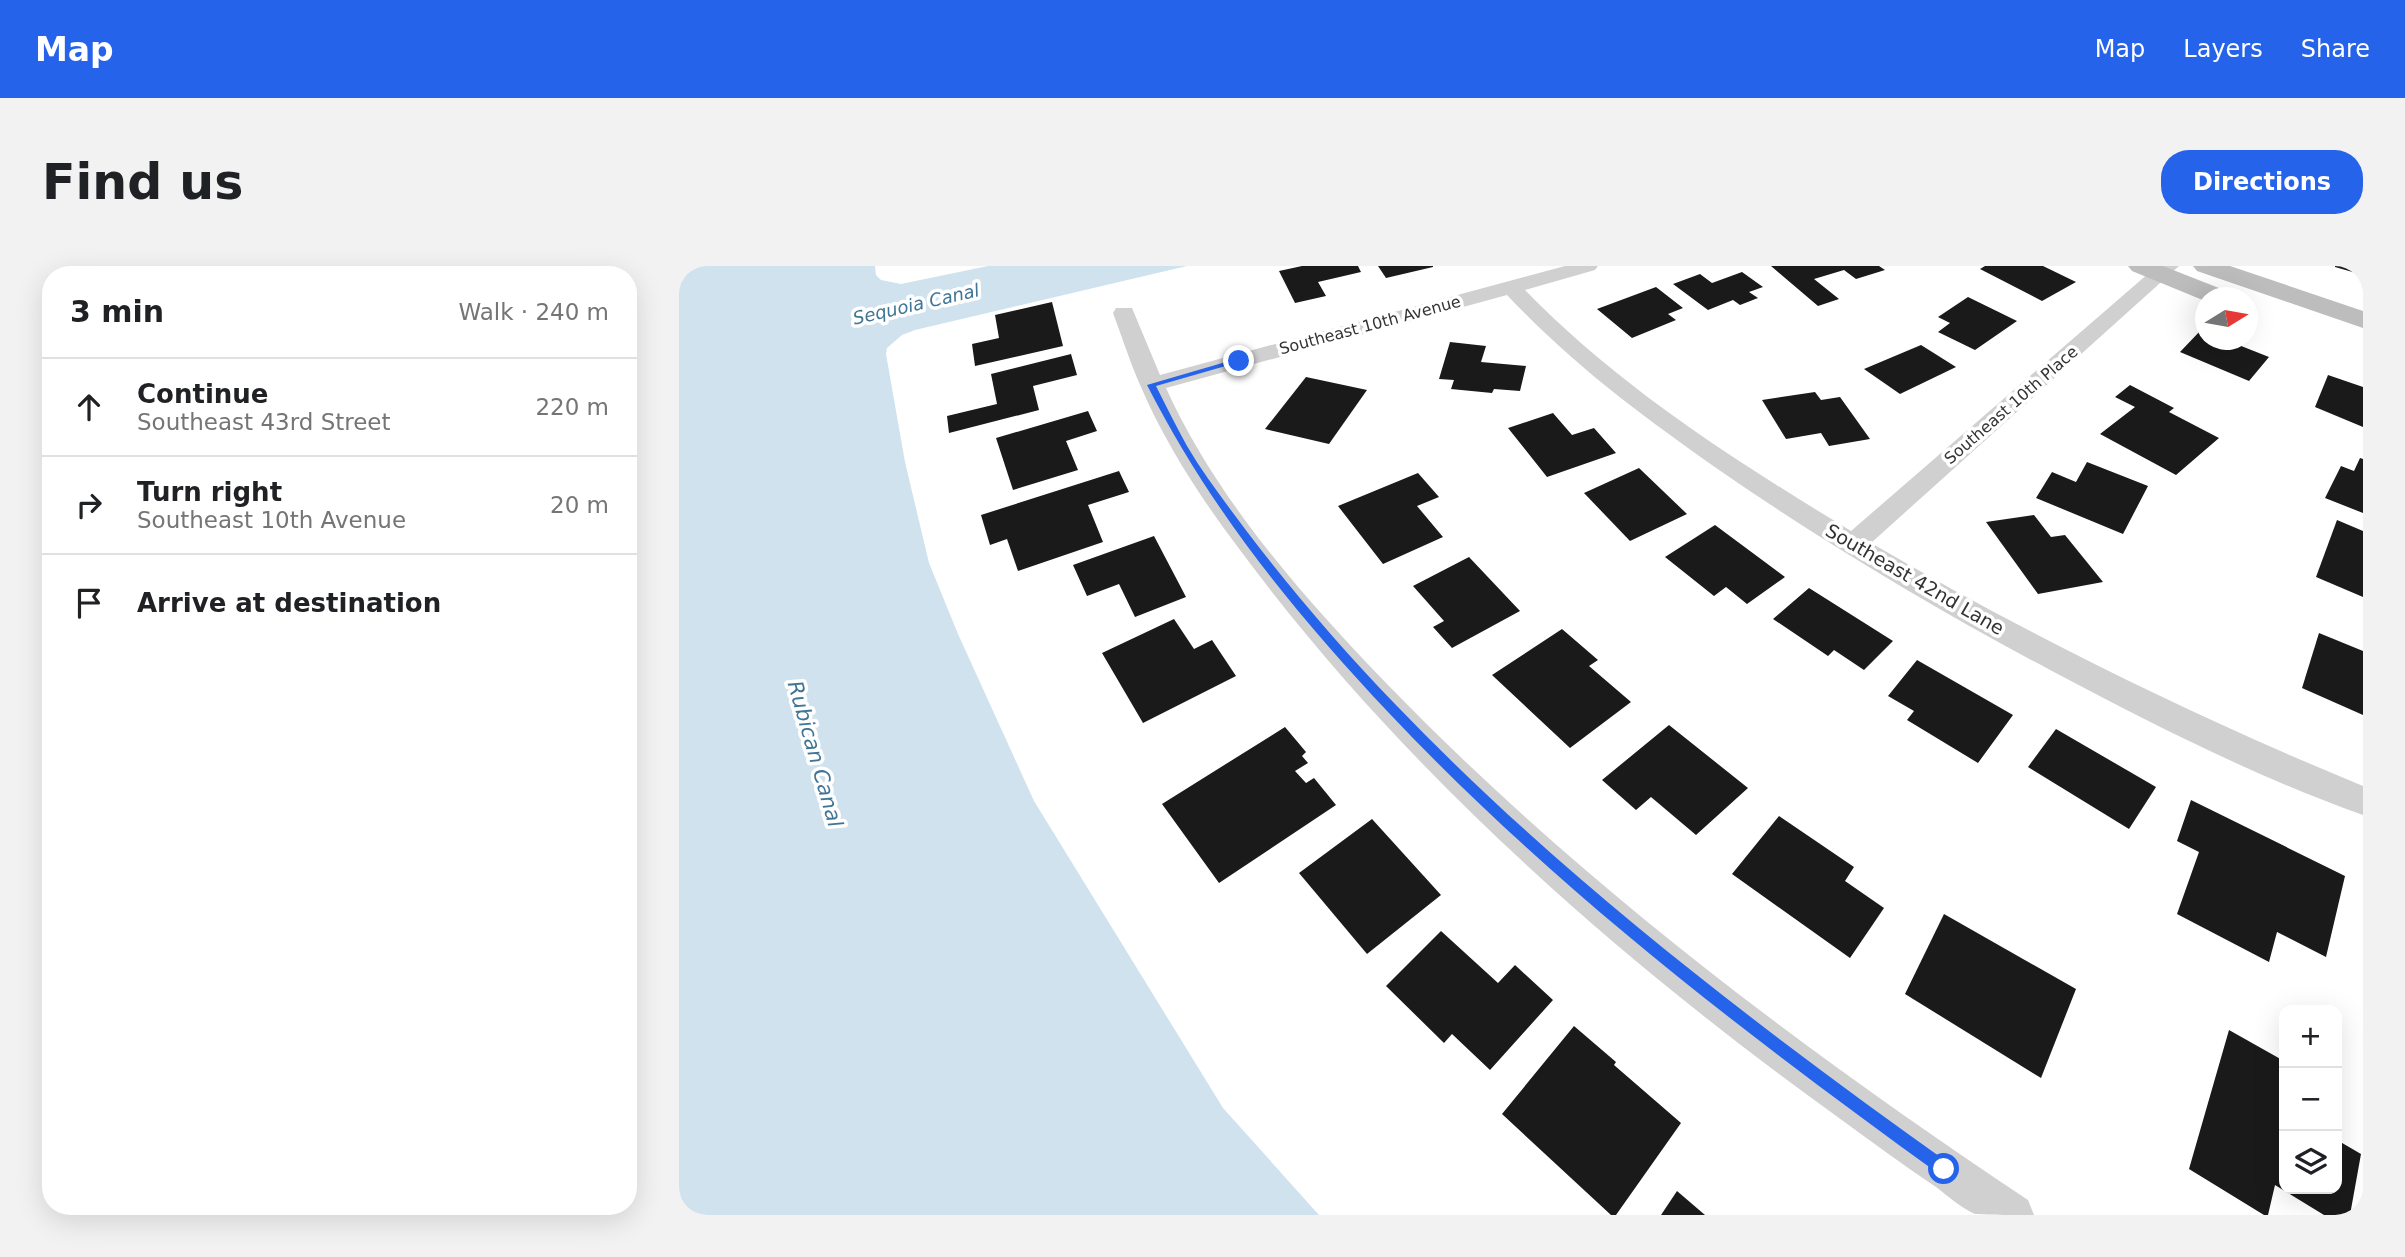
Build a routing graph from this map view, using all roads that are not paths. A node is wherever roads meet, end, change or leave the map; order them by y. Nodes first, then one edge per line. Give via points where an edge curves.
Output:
1 (1588, 266) edge
2 (2206, 266) edge
3 (2156, 269) edge
4 (1511, 287) junction
5 (2196, 287) edge
6 (1124, 313) dead end
7 (2363, 320) edge
8 (1151, 385) junction
9 (1853, 544) junction
10 (2363, 801) edge
11 (2013, 1215) edge

1 - 4 street, Southeast 10th Avenue
2 - 7 main road
3 - 5 main road
3 - 9 street, Southeast 10th Place
4 - 8 street, Southeast 10th Avenue
4 - 9 street, Southeast 42nd Lane via 1555,332 1634,397
6 - 8 street
8 - 11 street via 1211,490 1286,590 1389,709 1454,774 1595,901 1711,996 1820,1080
9 - 10 street, Southeast 42nd Lane via 1980,618 2128,695 2210,736

